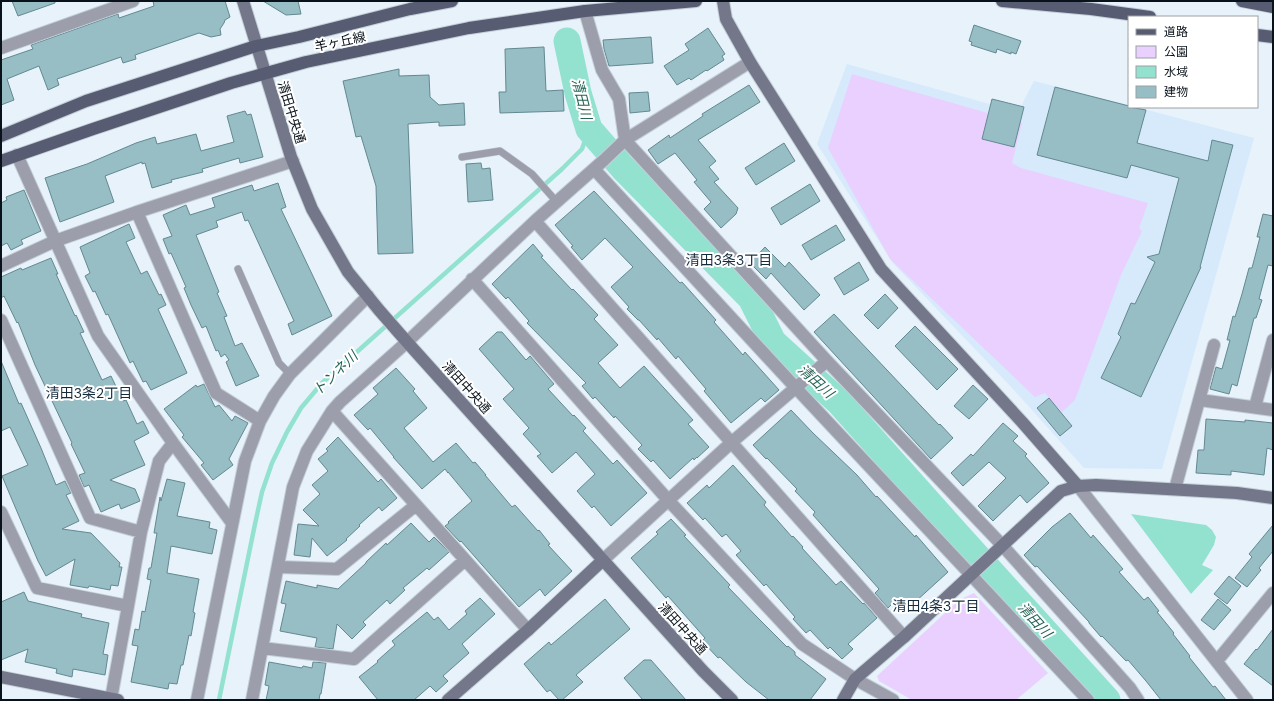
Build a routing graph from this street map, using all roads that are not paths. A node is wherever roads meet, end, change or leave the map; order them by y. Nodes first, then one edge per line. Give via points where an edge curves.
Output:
1 (133, 1) edge
2 (243, 1) edge
3 (452, 1) edge
4 (696, 1) edge
5 (723, 1) edge
6 (1002, 1) edge
7 (1242, 1) edge
8 (1273, 7) edge
9 (585, 11) junction
10 (1143, 16) edge
11 (1258, 34) edge
12 (1273, 37) edge
13 (256, 46) junction
14 (1, 48) edge
15 (750, 62) junction
16 (266, 74) junction
17 (1, 136) edge
18 (621, 144) junction
19 (17, 155) junction
20 (462, 157) dead end
21 (1, 161) edge
22 (293, 161) junction
23 (594, 169) junction
24 (556, 201) junction
25 (137, 212) junction
26 (535, 221) junction
27 (56, 241) junction
28 (1, 266) edge
29 (238, 269) dead end
30 (472, 279) junction
31 (368, 296) junction
32 (1, 320) edge
33 (1273, 340) edge
34 (407, 342) junction
35 (1214, 345) dead end
36 (823, 364) junction
37 (290, 374) junction
38 (800, 385) junction
39 (1200, 400) junction
40 (1255, 407) junction
41 (1273, 410) edge
42 (332, 411) junction
43 (260, 421) junction
44 (732, 442) junction
45 (173, 443) junction
46 (1078, 486) junction
47 (1175, 489) junction
48 (1273, 498) edge
49 (669, 500) junction
50 (416, 505) junction
51 (1, 512) edge
52 (232, 523) junction
53 (141, 532) junction
54 (998, 549) junction
55 (465, 560) junction
56 (603, 560) junction
57 (278, 567) junction
58 (973, 572) junction
59 (1273, 593) edge
60 (128, 606) junction
61 (528, 630) junction
62 (904, 637) junction
63 (262, 648) junction
64 (1217, 661) junction
65 (1, 677) edge
66 (855, 679) junction
67 (114, 699) edge
68 (197, 700) edge
69 (252, 700) edge
70 (448, 700) edge
71 (732, 700) edge
72 (843, 700) edge
73 (893, 700) edge
74 (1088, 700) edge
75 (1138, 700) edge
76 (1247, 700) edge

1 - 14 street
2 - 13 street, 清田中央通
3 - 13 main road, 羊ヶ丘線
4 - 9 main road, 羊ヶ丘線
5 - 15 street via 726,19
6 - 10 main road
7 - 8 main road
9 - 16 main road, 羊ヶ丘線 via 469,28 306,62
9 - 18 street via 602,70 619,99
11 - 12 main road
13 - 16 street, 清田中央通
13 - 17 main road, 羊ヶ丘線 via 86,101
15 - 18 street
15 - 46 street via 880,270
16 - 19 main road, 羊ヶ丘線
16 - 22 street, 清田中央通
18 - 23 street
18 - 36 street
19 - 21 main road, 羊ヶ丘線
19 - 27 street
20 - 24 lane via 500,151 532,174
22 - 25 street
22 - 31 street, 清田中央通 via 312,209 348,272
23 - 24 street
23 - 38 street
24 - 26 street
25 - 27 street
25 - 43 street via 216,393
26 - 30 street
26 - 44 street
27 - 28 street
27 - 45 street via 98,336
29 - 37 lane via 280,362
30 - 34 street
30 - 49 street
31 - 34 street, 清田中央通
31 - 37 street
32 - 53 street via 90,518
33 - 40 street
34 - 42 street
34 - 56 street, 清田中央通
35 - 39 street
36 - 38 street
36 - 54 street
37 - 43 street
38 - 44 street
38 - 58 street
39 - 40 street
39 - 47 street
40 - 41 street
42 - 50 street
42 - 57 street via 306,451 293,487
43 - 52 street via 244,461
44 - 49 street
44 - 62 street
45 - 52 street
45 - 53 street via 159,461
46 - 47 street
46 - 54 street via 1061,491
46 - 64 street
47 - 48 street
49 - 56 street
49 - 66 street via 802,644
50 - 55 street
50 - 57 street via 337,570
51 - 60 street via 37,588
52 - 68 street
53 - 60 street
54 - 58 street
54 - 75 street via 1130,688
55 - 61 street
55 - 63 street via 354,659
56 - 61 street
56 - 71 street, 清田中央通
57 - 63 street
58 - 62 street
58 - 74 street
59 - 64 street
60 - 67 street
61 - 70 street
62 - 66 street
63 - 69 street
64 - 76 street
65 - 67 street
66 - 72 street
66 - 73 street

